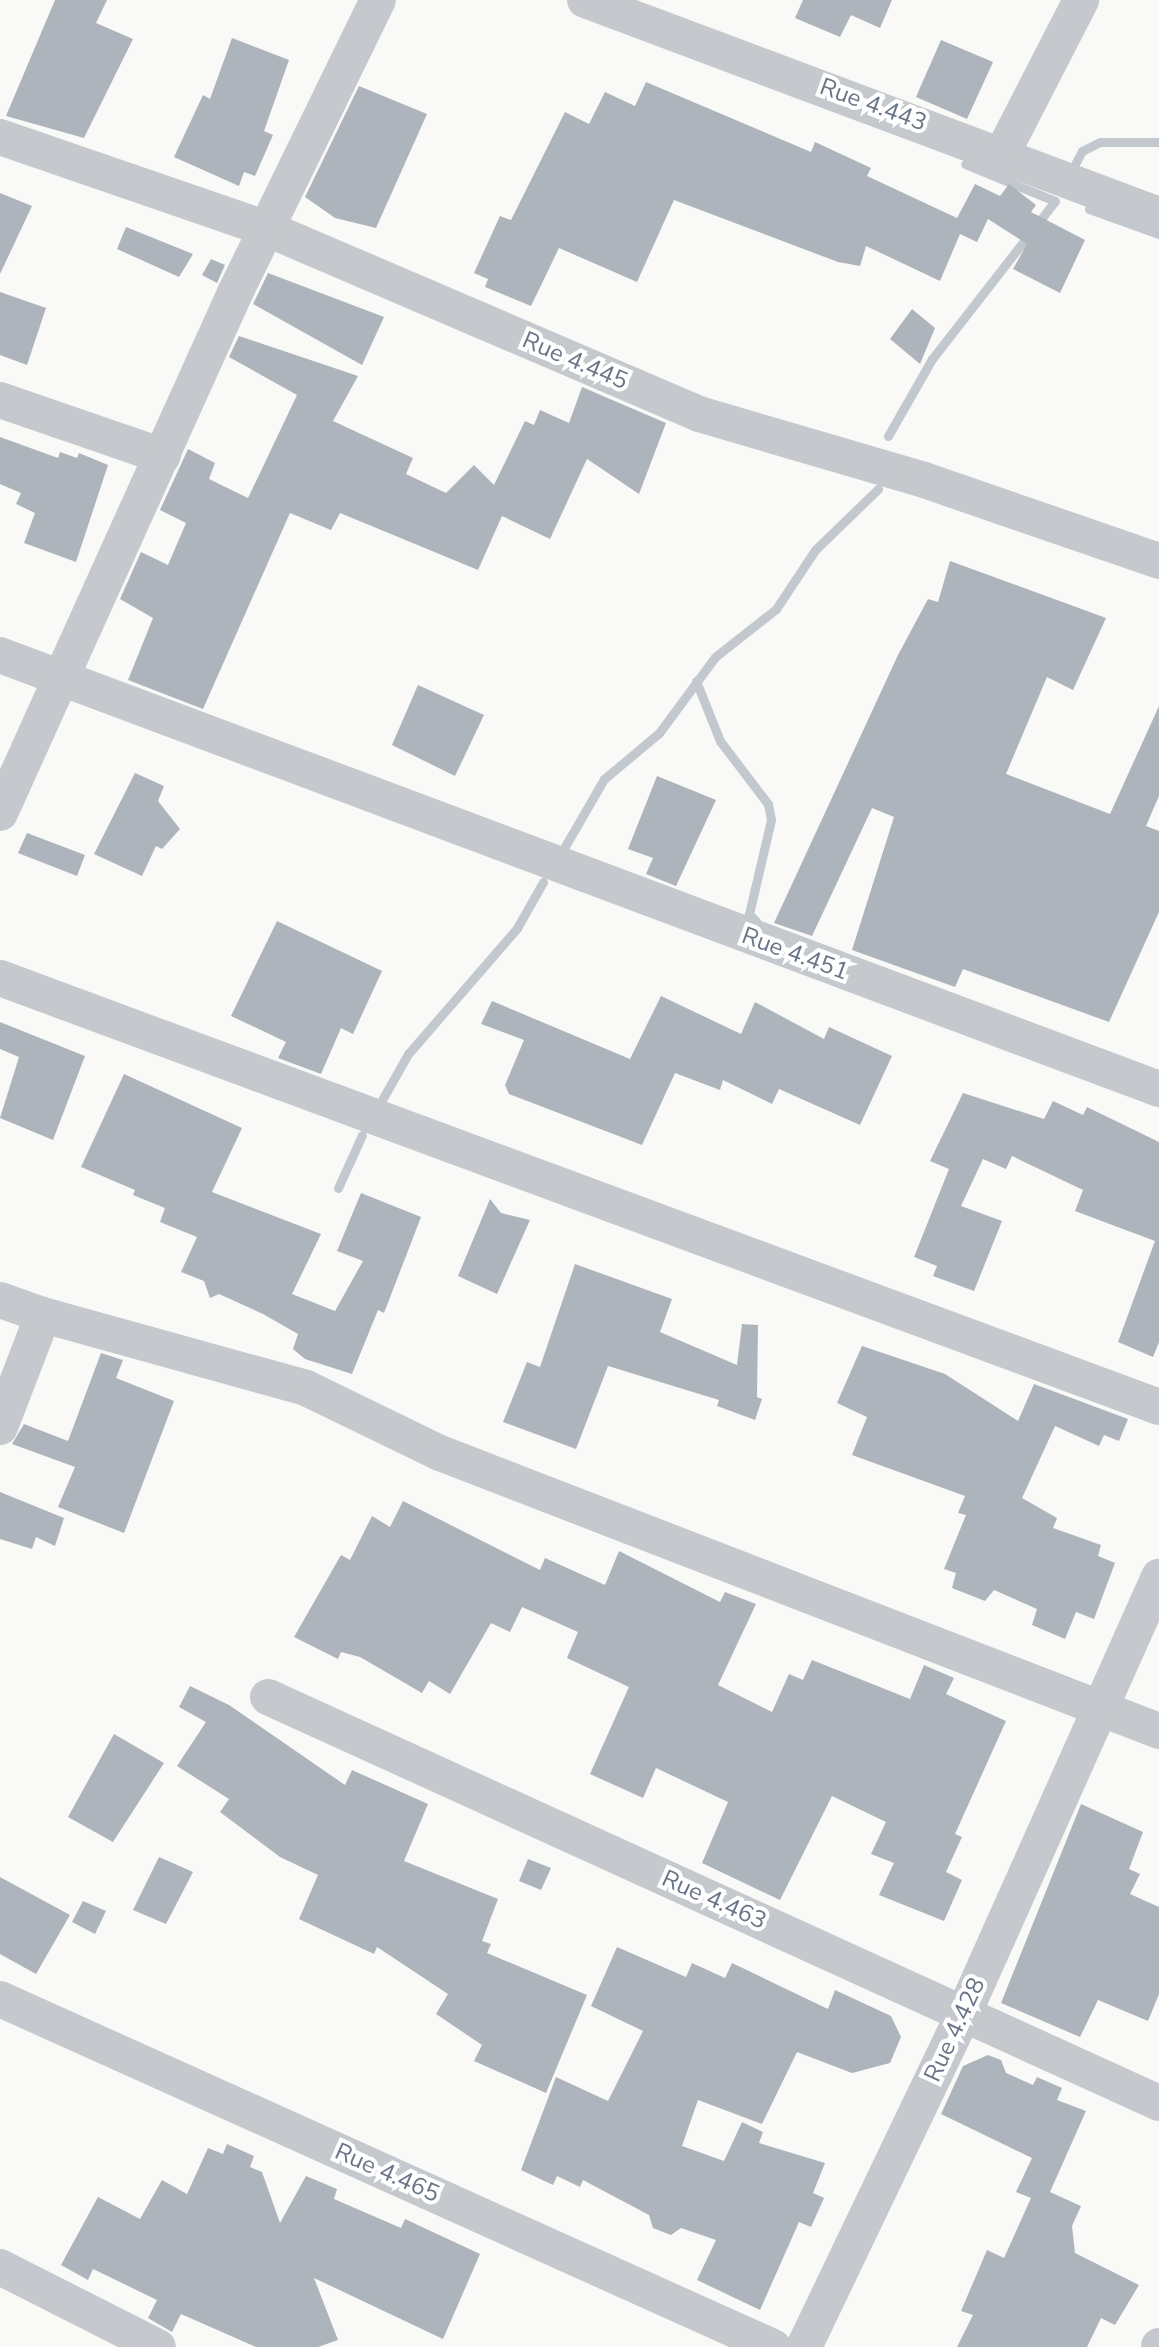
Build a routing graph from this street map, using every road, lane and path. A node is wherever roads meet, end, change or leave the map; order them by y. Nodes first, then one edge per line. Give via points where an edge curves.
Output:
1 (378, 0) edge
2 (585, 0) edge
3 (1081, 0) edge
4 (0, 137) edge
5 (1003, 152) junction
6 (1159, 215) edge
7 (270, 230) junction
8 (0, 400) edge
9 (163, 456) junction
10 (1159, 561) edge
11 (0, 655) edge
12 (60, 675) junction
13 (0, 813) edge
14 (0, 978) edge
15 (1159, 1089) edge
16 (0, 1300) edge
17 (43, 1315) junction
18 (1159, 1407) edge
19 (0, 1427) edge
20 (1159, 1577) edge
21 (268, 1697) dead end
22 (1097, 1709) junction
23 (1159, 1731) edge
24 (0, 1999) edge
25 (964, 2013) junction
26 (1159, 2103) edge
27 (0, 2267) edge
28 (158, 2347) edge
29 (773, 2347) edge
30 (804, 2347) edge

1 - 7 street
2 - 5 street, Rue 4.443
3 - 5 street
4 - 7 street, Rue 4.445
5 - 6 street, Rue 4.443
7 - 9 street
7 - 10 street, Rue 4.445 via 699,414 924,480
8 - 9 street
9 - 12 street
11 - 12 street, Rue 4.451
12 - 13 street
12 - 15 street, Rue 4.451
14 - 18 street
16 - 17 street
17 - 19 street
17 - 22 street via 306,1388 440,1453
20 - 22 street, Rue 4.428
21 - 25 street, Rue 4.463
22 - 23 street
22 - 25 street, Rue 4.428
24 - 29 street, Rue 4.465
25 - 26 street, Rue 4.463
25 - 30 street, Rue 4.428
27 - 28 street

